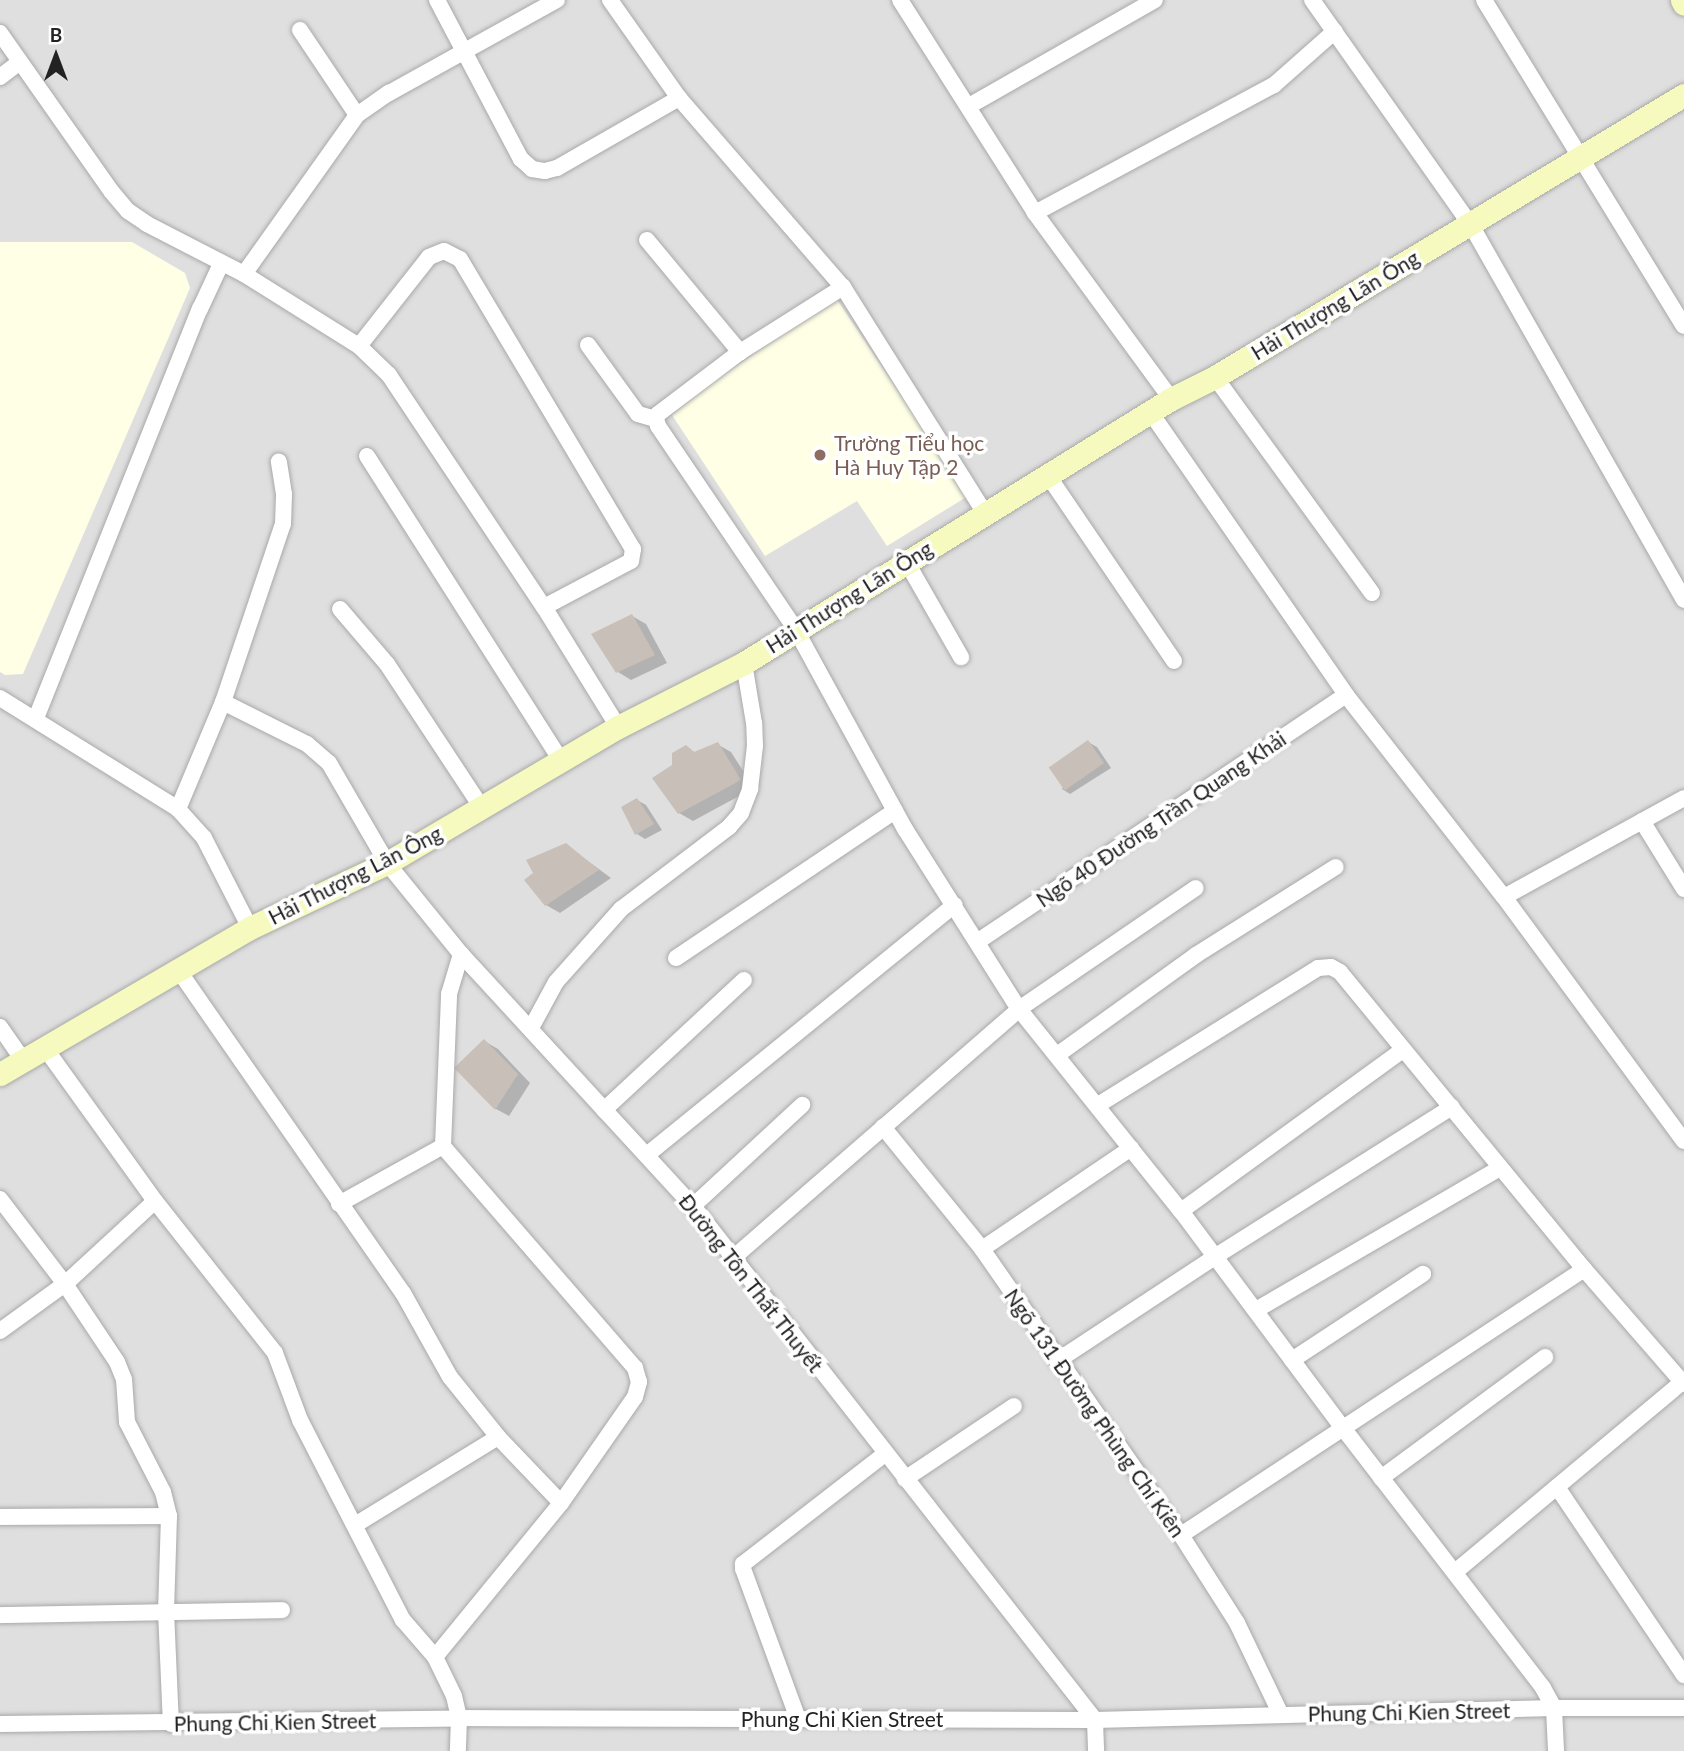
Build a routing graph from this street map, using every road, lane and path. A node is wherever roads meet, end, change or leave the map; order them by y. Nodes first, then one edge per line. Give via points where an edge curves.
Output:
1 (437, 0) edge
2 (556, 0) edge
3 (610, 0) edge
4 (900, 0) edge
5 (1155, 0) edge
6 (1312, 0) edge
7 (1484, 0) edge
8 (300, 30) dead end
9 (1335, 31) junction
10 (0, 33) edge
11 (464, 52) junction
12 (20, 62) junction
13 (0, 77) edge
14 (1684, 95) edge
15 (679, 97) junction
16 (969, 106) junction
17 (356, 115) junction
18 (1582, 159) junction
19 (1035, 213) junction
20 (1471, 225) junction
21 (647, 240) dead end
22 (221, 264) junction
23 (244, 274) junction
24 (843, 287) junction
25 (1684, 326) edge
26 (588, 345) dead end
27 (359, 346) junction
28 (740, 352) junction
29 (1215, 377) junction
30 (1171, 399) junction
31 (1151, 413) junction
32 (656, 419) junction
33 (367, 456) dead end
34 (279, 461) dead end
35 (1047, 474) junction
36 (984, 512) junction
37 (906, 561) junction
38 (1372, 593) dead end
39 (1684, 600) edge
40 (544, 607) junction
41 (340, 608) dead end
42 (796, 630) junction
43 (961, 657) dead end
44 (1174, 661) dead end
45 (744, 663) junction
46 (1346, 695) junction
47 (0, 698) edge
48 (223, 702) junction
49 (36, 718) junction
50 (618, 727) junction
51 (561, 760) junction
52 (1684, 798) edge
53 (482, 808) junction
54 (178, 809) junction
55 (895, 811) junction
56 (1642, 821) junction
57 (387, 863) junction
58 (1336, 867) dead end
59 (1196, 888) dead end
60 (1684, 889) edge
61 (1504, 897) junction
62 (954, 905) junction
63 (250, 928) junction
64 (977, 942) junction
65 (461, 954) junction
66 (676, 958) dead end
67 (179, 971) junction
68 (744, 980) dead end
69 (1019, 1009) junction
70 (0, 1027) edge
71 (531, 1028) junction
72 (44, 1048) junction
73 (1404, 1050) junction
74 (1057, 1055) junction
75 (23, 1060) junction
76 (0, 1074) edge
77 (802, 1105) dead end
78 (1098, 1105) junction
79 (1452, 1107) junction
80 (604, 1110) junction
81 (883, 1127) junction
82 (1684, 1141) edge
83 (443, 1146) junction
84 (1131, 1147) junction
85 (648, 1154) junction
86 (1500, 1168) junction
87 (0, 1199) edge
88 (155, 1201) junction
89 (339, 1204) junction
90 (693, 1206) junction
91 (1181, 1211) junction
92 (982, 1250) junction
93 (1216, 1256) junction
94 (733, 1258) junction
95 (1584, 1269) junction
96 (1423, 1274) dead end
97 (65, 1284) junction
98 (1256, 1310) junction
99 (0, 1331) edge
100 (1545, 1357) dead end
101 (1293, 1360) junction
102 (1057, 1361) junction
103 (1683, 1383) edge
104 (1014, 1406) dead end
105 (1343, 1428) junction
106 (498, 1437) junction
107 (886, 1454) junction
108 (1381, 1478) junction
109 (905, 1479) junction
110 (1557, 1487) junction
111 (561, 1503) junction
112 (169, 1516) junction
113 (0, 1517) edge
114 (355, 1525) junction
115 (1181, 1535) junction
116 (1455, 1572) junction
117 (282, 1610) dead end
118 (166, 1611) junction
119 (0, 1615) edge
120 (435, 1657) junction
121 (1684, 1675) edge
122 (1554, 1708) junction
123 (1684, 1708) edge
124 (1281, 1715) junction
125 (459, 1718) junction
126 (799, 1719) junction
127 (0, 1724) edge
128 (171, 1724) junction
129 (1096, 1736) edge
130 (458, 1746) edge
131 (1556, 1751) edge

1 - 11 street
2 - 11 street
3 - 15 street
4 - 16 street
5 - 16 street
6 - 9 street
7 - 18 street
8 - 17 street
9 - 19 street via 1274,85
9 - 20 street
10 - 12 street
11 - 15 street via 521,159 539,171 557,168
11 - 17 street
12 - 13 street
12 - 22 street via 119,202 147,224
14 - 18 street, Hải Thượng Lãn Ông
15 - 24 street
16 - 19 street
17 - 23 street
18 - 20 street, Hải Thượng Lãn Ông
18 - 25 street
19 - 30 street
20 - 29 street, Hải Thượng Lãn Ông
20 - 39 street
21 - 28 street
22 - 23 street
22 - 49 street
23 - 27 street
24 - 28 street
24 - 36 street
26 - 32 street via 638,414
27 - 40 street via 400,390
27 - 40 street via 429,257 444,251 460,259 633,549 631,561
28 - 32 street
29 - 30 street, Hải Thượng Lãn Ông
29 - 38 street
30 - 31 street, Hải Thượng Lãn Ông
31 - 35 street, Hải Thượng Lãn Ông
31 - 46 street
32 - 42 street
33 - 51 street
34 - 48 street via 283,524
35 - 36 street, Hải Thượng Lãn Ông
35 - 44 street
36 - 37 street, Hải Thượng Lãn Ông
37 - 42 street, Hải Thượng Lãn Ông
37 - 43 street
40 - 50 street
41 - 53 street via 387,664
42 - 45 street, Hải Thượng Lãn Ông
42 - 55 street
45 - 50 street, Hải Thượng Lãn Ông
45 - 71 street via 755,746 750,789 741,813 621,909 556,982
46 - 61 street
46 - 64 street, Ngõ 40 Đường Trần Quang Khải
47 - 49 street
48 - 54 street
48 - 57 street, Đường Tôn Thất Thuyết via 316,749 329,763
49 - 54 street
50 - 51 street, Hải Thượng Lãn Ông
51 - 53 street, Hải Thượng Lãn Ông
52 - 56 street
53 - 57 street, Hải Thượng Lãn Ông
54 - 63 street via 204,838
55 - 62 street
55 - 66 street
56 - 60 street
56 - 61 street
57 - 63 street, Hải Thượng Lãn Ông
57 - 65 street, Đường Tôn Thất Thuyết
58 - 74 street via 1196,955
59 - 69 street
61 - 82 street
62 - 64 street
62 - 85 street
63 - 67 street, Hải Thượng Lãn Ông
64 - 69 street
65 - 71 street, Đường Tôn Thất Thuyết
65 - 83 street via 449,994
67 - 72 street, Hải Thượng Lãn Ông
67 - 89 street
68 - 80 street
69 - 74 street
69 - 81 street
70 - 75 street
71 - 80 street, Đường Tôn Thất Thuyết
72 - 75 street, Hải Thượng Lãn Ông
72 - 88 street
73 - 78 street via 1340,972 1318,968
73 - 79 street
73 - 91 street
74 - 78 street
75 - 76 street, Hải Thượng Lãn Ông
77 - 90 street
78 - 84 street
79 - 86 street
79 - 93 street
80 - 85 street, Đường Tôn Thất Thuyết
81 - 92 street, Ngõ 131 Đường Phùng Chí Kiên
81 - 94 street
83 - 89 street
83 - 111 street via 639,1375 635,1397
84 - 91 street
84 - 92 street
85 - 90 street, Đường Tôn Thất Thuyết
86 - 95 street
86 - 98 street
87 - 97 street
88 - 97 street
88 - 114 street via 275,1353 300,1420
89 - 106 street via 403,1293 450,1377
90 - 94 street, Đường Tôn Thất Thuyết
91 - 93 street
92 - 102 street, Ngõ 131 Đường Phùng Chí Kiên
93 - 98 street
93 - 102 street
94 - 107 street, Đường Tôn Thất Thuyết
95 - 103 street
95 - 105 street
96 - 101 street
97 - 99 street
97 - 112 street via 121,1371 127,1422 163,1492
98 - 101 street
100 - 108 street
101 - 105 street
102 - 115 street, Ngõ 131 Đường Phùng Chí Kiên
103 - 110 street
104 - 109 street
105 - 108 street
105 - 115 street
106 - 111 street
106 - 114 street
107 - 109 street, Đường Tôn Thất Thuyết
107 - 126 street via 743,1564
108 - 116 street
109 - 129 street, Đường Tôn Thất Thuyết
110 - 116 street
110 - 121 street
111 - 120 street
112 - 113 street
112 - 118 street
114 - 120 street via 403,1620
115 - 124 street, Ngõ 131 Đường Phùng Chí Kiên via 1237,1623
116 - 122 street via 1544,1688
117 - 118 street
118 - 119 street
118 - 128 street
120 - 125 street
122 - 123 street, Phung Chi Kien Street
122 - 124 street, Phung Chi Kien Street
122 - 131 street
124 - 129 street, Phung Chi Kien Street
125 - 126 street, Phung Chi Kien Street
125 - 128 street, Phung Chi Kien Street
125 - 130 street
126 - 129 street, Phung Chi Kien Street
127 - 128 street, Phung Chi Kien Street

